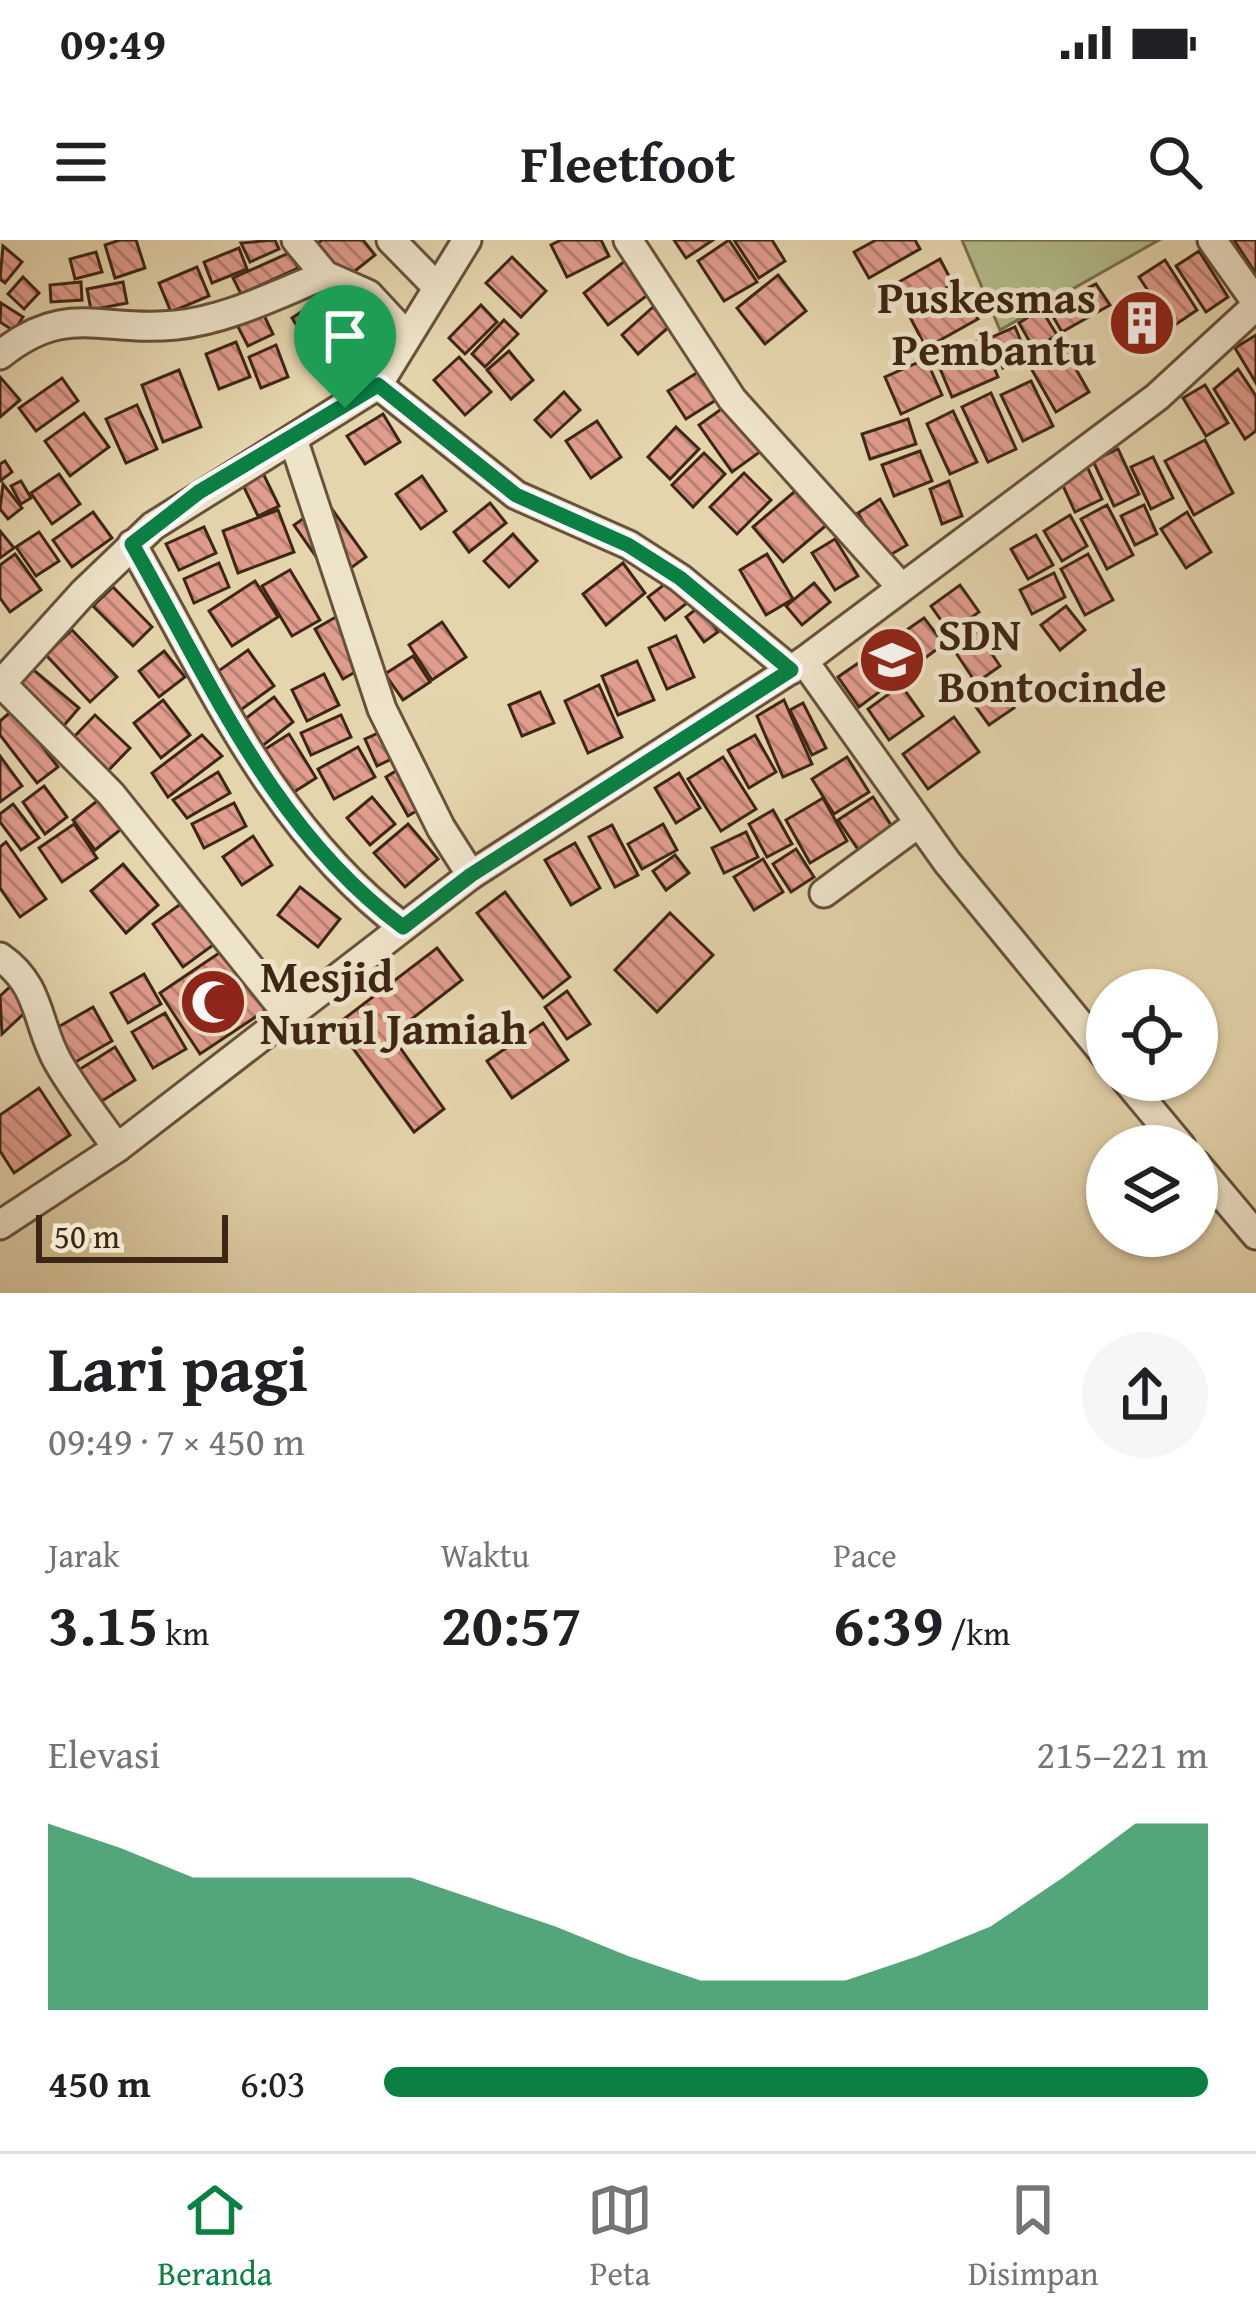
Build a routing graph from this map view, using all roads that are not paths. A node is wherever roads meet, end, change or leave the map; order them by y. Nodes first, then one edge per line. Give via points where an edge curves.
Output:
1 (296, 240) edge
2 (391, 240) edge
3 (467, 240) edge
4 (628, 240) edge
5 (1212, 240) edge
6 (325, 275) junction
7 (436, 286) junction
8 (1256, 304) edge
9 (407, 336) junction
10 (0, 355) edge
11 (378, 385) junction
12 (292, 439) junction
13 (132, 544) junction
14 (901, 587) junction
15 (0, 644) edge
16 (797, 665) junction
17 (7, 679) edge
18 (920, 823) junction
19 (471, 875) junction
20 (824, 893) dead end
21 (403, 927) junction
22 (0, 957) edge
23 (289, 1016) junction
24 (1086, 1031) edge
25 (1144, 1101) edge
26 (1164, 1125) edge
27 (117, 1148) junction
28 (1218, 1190) edge
29 (0, 1225) edge
30 (1256, 1235) edge

1 - 6 street
2 - 7 street
3 - 7 street
4 - 14 street via 732,399
5 - 8 street
6 - 9 street via 368,294
6 - 10 street via 176,325 53,323
7 - 9 street
8 - 14 street via 1157,398
9 - 11 street
11 - 12 street
11 - 16 street via 516,495 628,545
12 - 13 street via 199,492
12 - 19 street via 382,709
13 - 17 street
13 - 21 street via 278,801 335,870
14 - 16 street
15 - 17 street
16 - 18 street
16 - 19 street
17 - 23 street
18 - 20 street
18 - 24 street
19 - 21 street
21 - 23 street
22 - 27 street via 44,1013 58,1064
23 - 27 street
25 - 26 street
27 - 29 street
28 - 30 street

